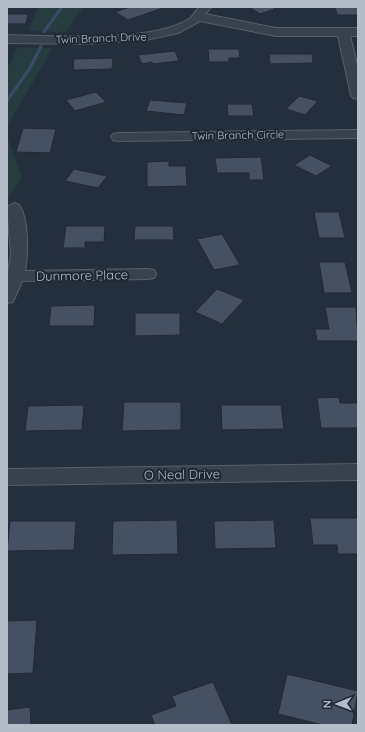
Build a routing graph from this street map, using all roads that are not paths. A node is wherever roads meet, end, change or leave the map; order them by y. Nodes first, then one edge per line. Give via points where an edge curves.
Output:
1 (202, 12) edge
2 (343, 32) junction
3 (358, 32) edge
4 (7, 39) edge
5 (358, 95) edge
6 (358, 134) edge
7 (118, 137) dead end
8 (14, 208) dead end
9 (148, 274) dead end
10 (17, 276) junction
11 (7, 298) edge
12 (358, 472) edge
13 (7, 477) edge

1 - 2 street, Twin Branch Drive via 276,32
1 - 4 street, Twin Branch Drive via 175,30 136,38
2 - 3 street, Twin Branch Drive
2 - 5 street
6 - 7 street, Twin Branch Circle
8 - 10 street via 19,233
9 - 10 street, Dunmore Place
10 - 11 street
12 - 13 street, O Neal Drive

